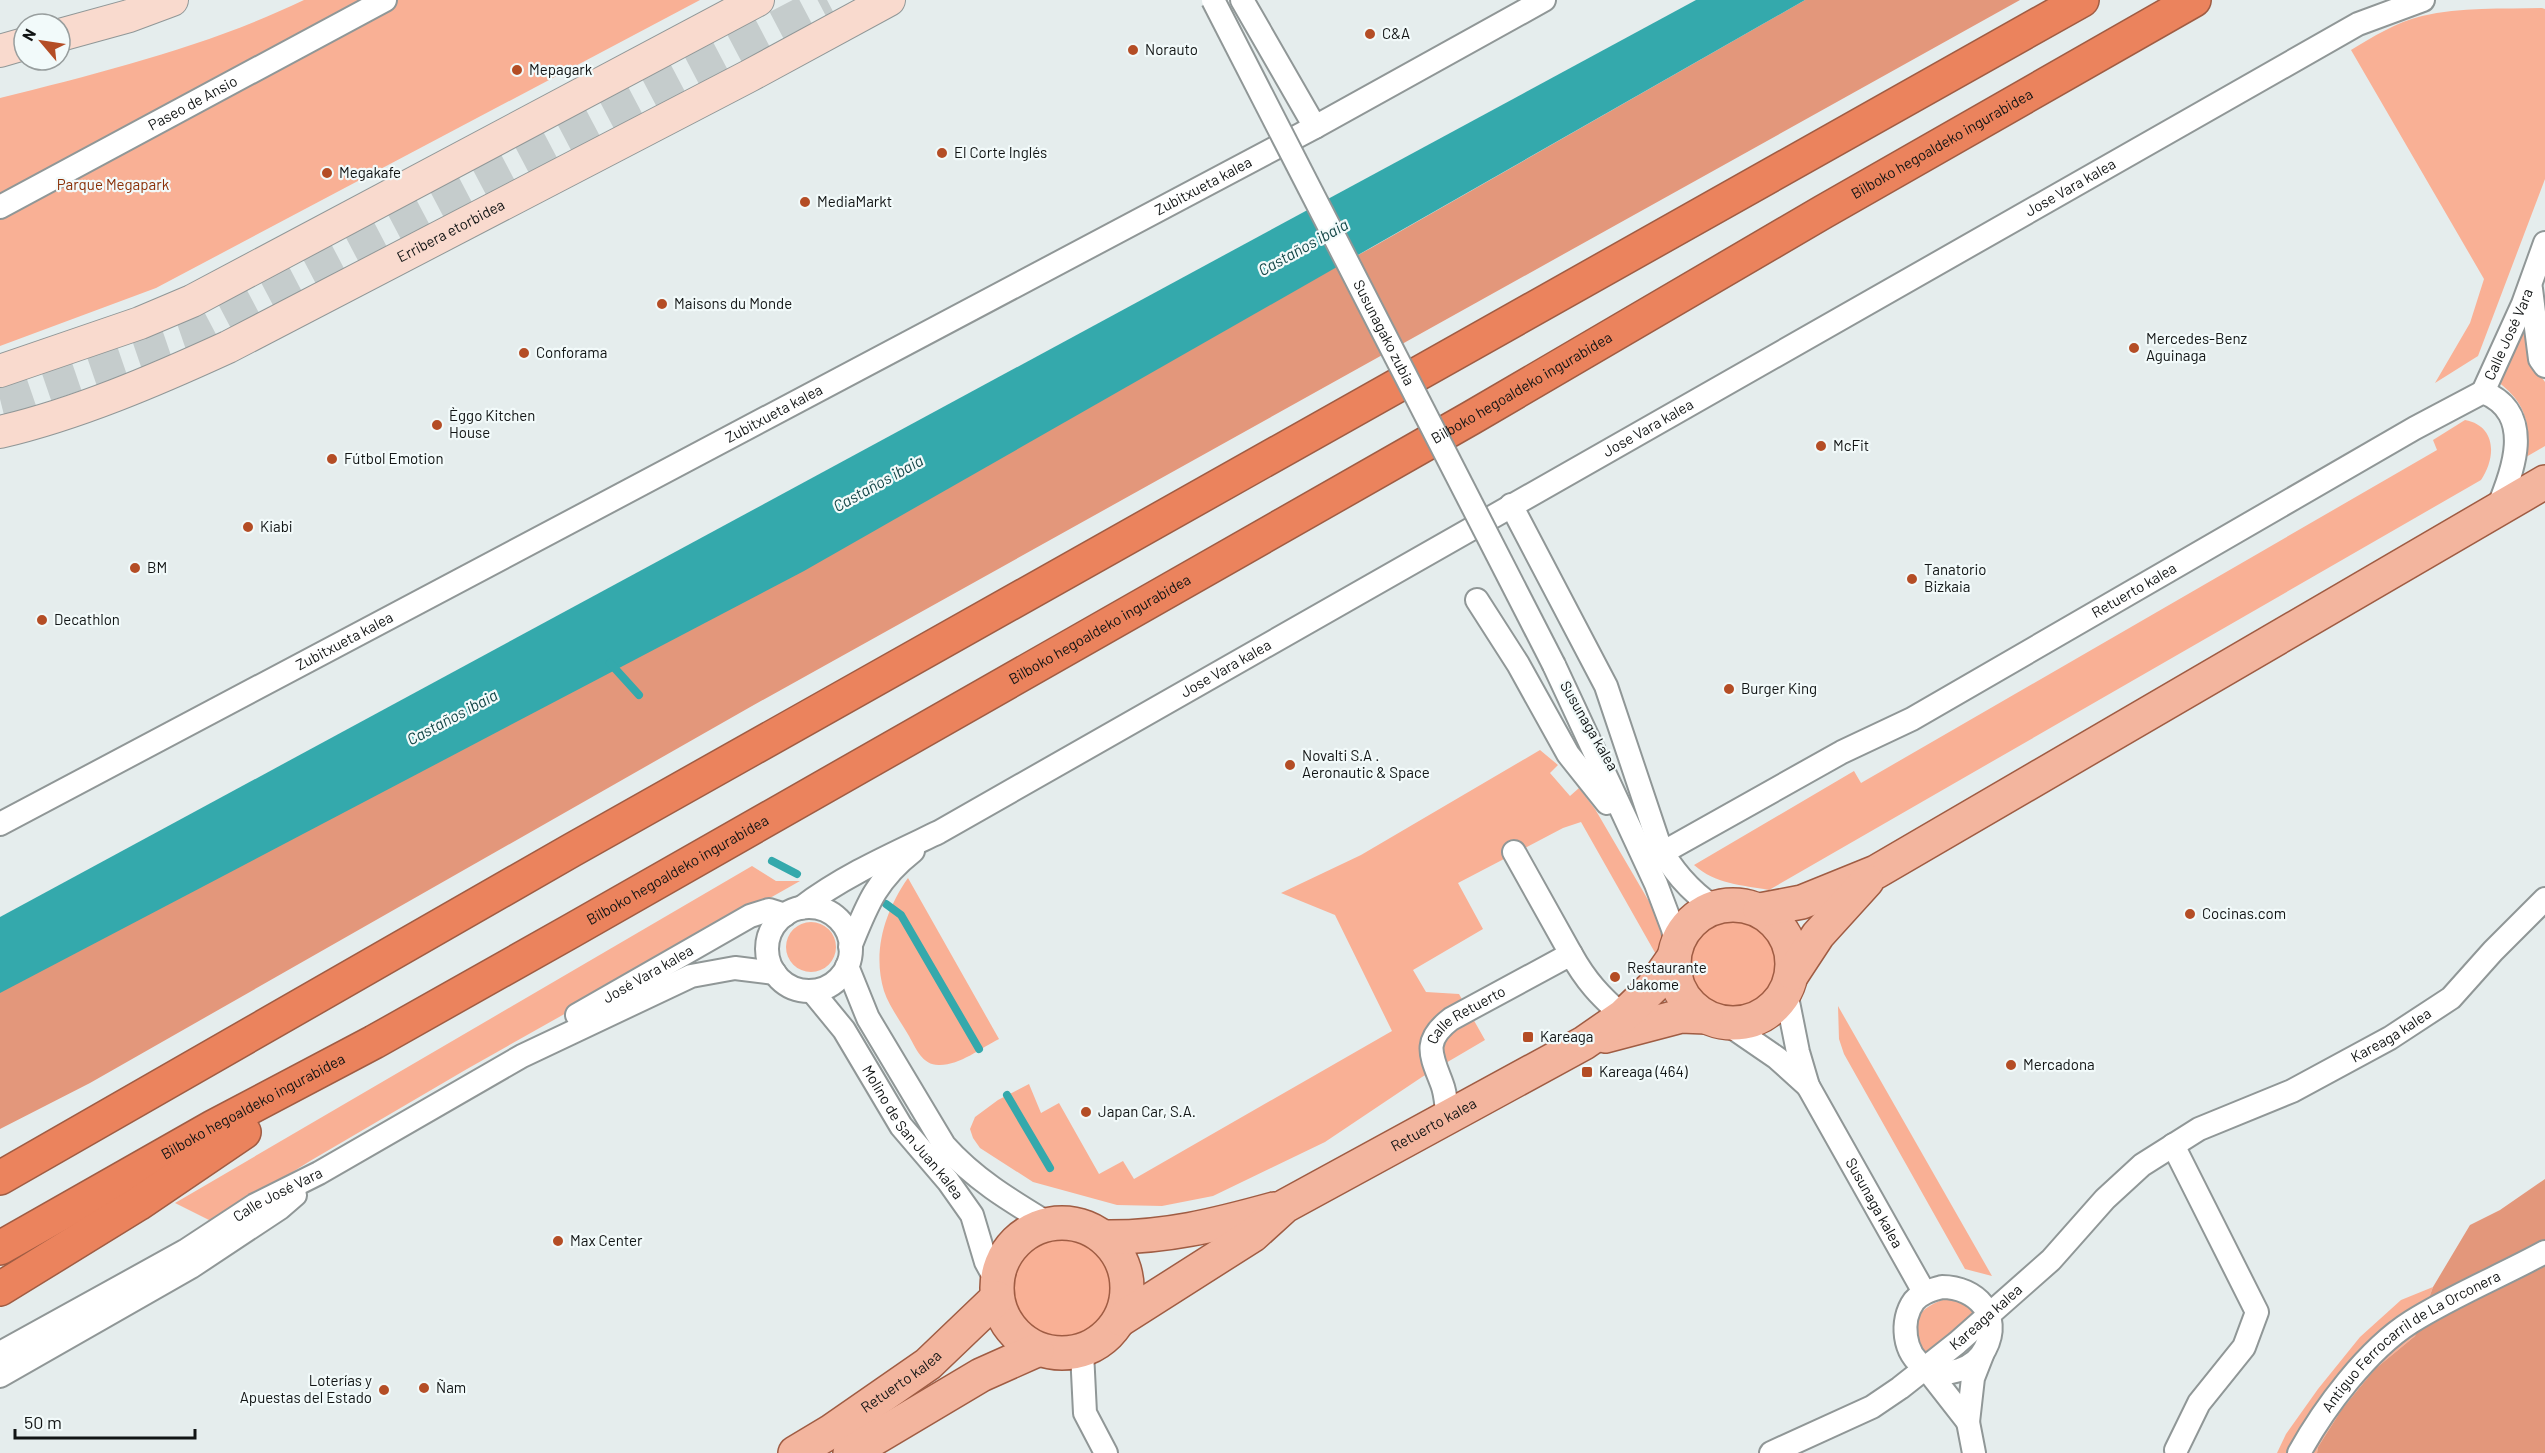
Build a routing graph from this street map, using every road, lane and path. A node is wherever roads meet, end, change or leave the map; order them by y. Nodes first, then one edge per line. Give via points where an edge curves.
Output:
1 (172, 0) edge
2 (385, 0) edge
3 (758, 0) edge
4 (889, 0) edge
5 (1212, 0) edge
6 (1242, 0) edge
7 (1544, 0) edge
8 (2082, 0) edge
9 (2194, 0) edge
10 (2423, 0) edge
11 (72, 32) edge
12 (1315, 127) junction
13 (0, 207) edge
14 (2545, 243) edge
15 (2532, 280) junction
16 (2545, 366) edge
17 (0, 371) edge
18 (2483, 392) junction
19 (0, 432) edge
20 (2545, 482) edge
21 (1511, 505) junction
22 (2503, 508) junction
23 (2545, 508) edge
24 (1477, 600) dead end
25 (1554, 665) junction
26 (0, 824) edge
27 (939, 832) junction
28 (1630, 832) junction
29 (1514, 852) dead end
30 (1662, 853) junction
31 (1876, 872) junction
32 (2545, 899) edge
33 (1715, 908) junction
34 (1760, 910) junction
35 (793, 911) junction
36 (1675, 951) junction
37 (1571, 954) junction
38 (848, 956) junction
39 (775, 973) junction
40 (1789, 982) junction
41 (812, 990) junction
42 (1623, 1016) junction
43 (1716, 1020) junction
44 (235, 1042) junction
45 (374, 1042) junction
46 (1584, 1043) junction
47 (522, 1056) junction
48 (1808, 1086) junction
49 (1448, 1117) junction
50 (2173, 1145) junction
51 (0, 1152) edge
52 (319, 1173) junction
53 (0, 1178) edge
54 (1285, 1206) junction
55 (1049, 1224) junction
56 (1104, 1237) junction
57 (0, 1248) edge
58 (2545, 1252) edge
59 (0, 1289) edge
60 (997, 1290) junction
61 (1924, 1292) junction
62 (1989, 1316) junction
63 (1121, 1319) junction
64 (1037, 1350) junction
65 (1082, 1352) junction
66 (0, 1353) edge
67 (1982, 1355) junction
68 (1925, 1367) junction
69 (0, 1376) edge
70 (1968, 1422) junction
71 (2176, 1450) dead end
72 (795, 1453) edge
73 (850, 1453) edge
74 (1106, 1453) edge
75 (1771, 1453) edge
76 (1974, 1453) edge
77 (2298, 1453) edge

1 - 11 street
2 - 13 street, Paseo de Ansio
3 - 17 street via 192,301
4 - 19 street, Erribera etorbidea via 228,347 64,413
5 - 25 street, Susunagako zubia, bridge
6 - 12 street
7 - 12 street, Zubitxueta kalea
8 - 44 highway
9 - 45 highway, Bilboko hegoaldeko ingurabidea via 1440,436
10 - 21 street, Jose Vara kalea via 2358,24
12 - 26 street, Zubitxueta kalea
14 - 15 street, Calle José Vara
15 - 16 street via 2540,359
15 - 18 street, Calle José Vara
18 - 22 street via 2497,398 2507,409 2516,431 2516,450
18 - 30 street, Retuerto kalea via 1912,719 1842,752
20 - 22 main road
21 - 27 street, Jose Vara kalea
21 - 30 street, Susunaga kalea via 1606,686
22 - 23 main road
22 - 31 main road
24 - 28 street, Susunaga kalea via 1568,754
25 - 28 street, Susunaga kalea
25 - 30 street, Susunaga kalea
27 - 35 street, Jose Vara kalea via 878,861
27 - 38 street, Jose Vara kalea via 881,882 868,901
28 - 36 street, Susunaga kalea via 1656,884 1673,929
29 - 37 street
30 - 33 street, Susunaga kalea via 1681,880
31 - 34 main road via 1802,902
31 - 40 main road via 1818,935
32 - 50 street, Kareaga kalea via 2451,998 2391,1038 2292,1091
33 - 34 main road via 1739,904
33 - 36 main road via 1703,912 1687,926
34 - 40 main road via 1787,936 1793,956
35 - 38 street via 817,908 838,919 846,929
35 - 39 street via 775,924 769,935 769,961
35 - 47 street, José Vara kalea via 769,910 750,916 552,1030
36 - 42 main road, Retuerto kalea via 1653,987
36 - 43 main road via 1681,992 1690,1005
37 - 42 street via 1585,979
37 - 49 street, Calle Retuerto via 1438,1029 1431,1052 1443,1086
38 - 41 street via 833,983
38 - 55 street, Molino de San Juan kalea via 868,1018 944,1145 983,1182
39 - 41 street via 787,985
39 - 47 street, José Vara kalea via 735,968 691,976
40 - 43 main road via 1776,1006 1760,1018 1745,1022
40 - 48 street via 1798,1052
41 - 60 street, Molino de San Juan kalea via 844,1030 901,1126 972,1215
42 - 46 main road, Retuerto kalea
43 - 46 main road, Retuerto kalea via 1681,1016
43 - 48 street via 1777,1058
44 - 51 highway
44 - 53 highway
45 - 57 highway, Bilboko hegoaldeko ingurabidea via 213,1127
45 - 59 highway via 138,1204
46 - 49 main road, Retuerto kalea
47 - 52 street, José Vara kalea
48 - 61 street, Susunaga kalea
49 - 54 main road, Retuerto kalea
50 - 62 street, Kareaga kalea via 2142,1164 2051,1260
50 - 71 street via 2257,1312 2244,1347 2199,1402
52 - 66 street, Calle José Vara via 255,1205 185,1251
52 - 69 street, Calle José Vara via 280,1209 191,1267
54 - 56 main road via 1201,1229
54 - 63 main road via 1253,1235
55 - 56 main road via 1088,1227
55 - 60 main road via 1030,1231 1014,1244 1002,1262
56 - 63 main road via 1119,1254 1127,1275 1128,1297
58 - 77 street, Antiguo Ferrocarril de La Orconera via 2409,1323 2365,1362 2316,1421
60 - 64 main road via 1004,1320 1018,1338
60 - 72 main road, Retuerto kalea via 928,1364
61 - 62 street via 1957,1287 1976,1298
61 - 68 street via 1914,1302 1905,1328 1907,1343
62 - 67 street via 1989,1342
62 - 68 street, Kareaga kalea
63 - 65 main road via 1098,1344
64 - 65 main road via 1059,1355
64 - 73 main road, Retuerto kalea via 981,1375
65 - 74 street via 1085,1413
67 - 68 street via 1955,1372
67 - 70 street via 1973,1377
68 - 70 street
68 - 75 street, Kareaga kalea via 1872,1407
70 - 76 street

